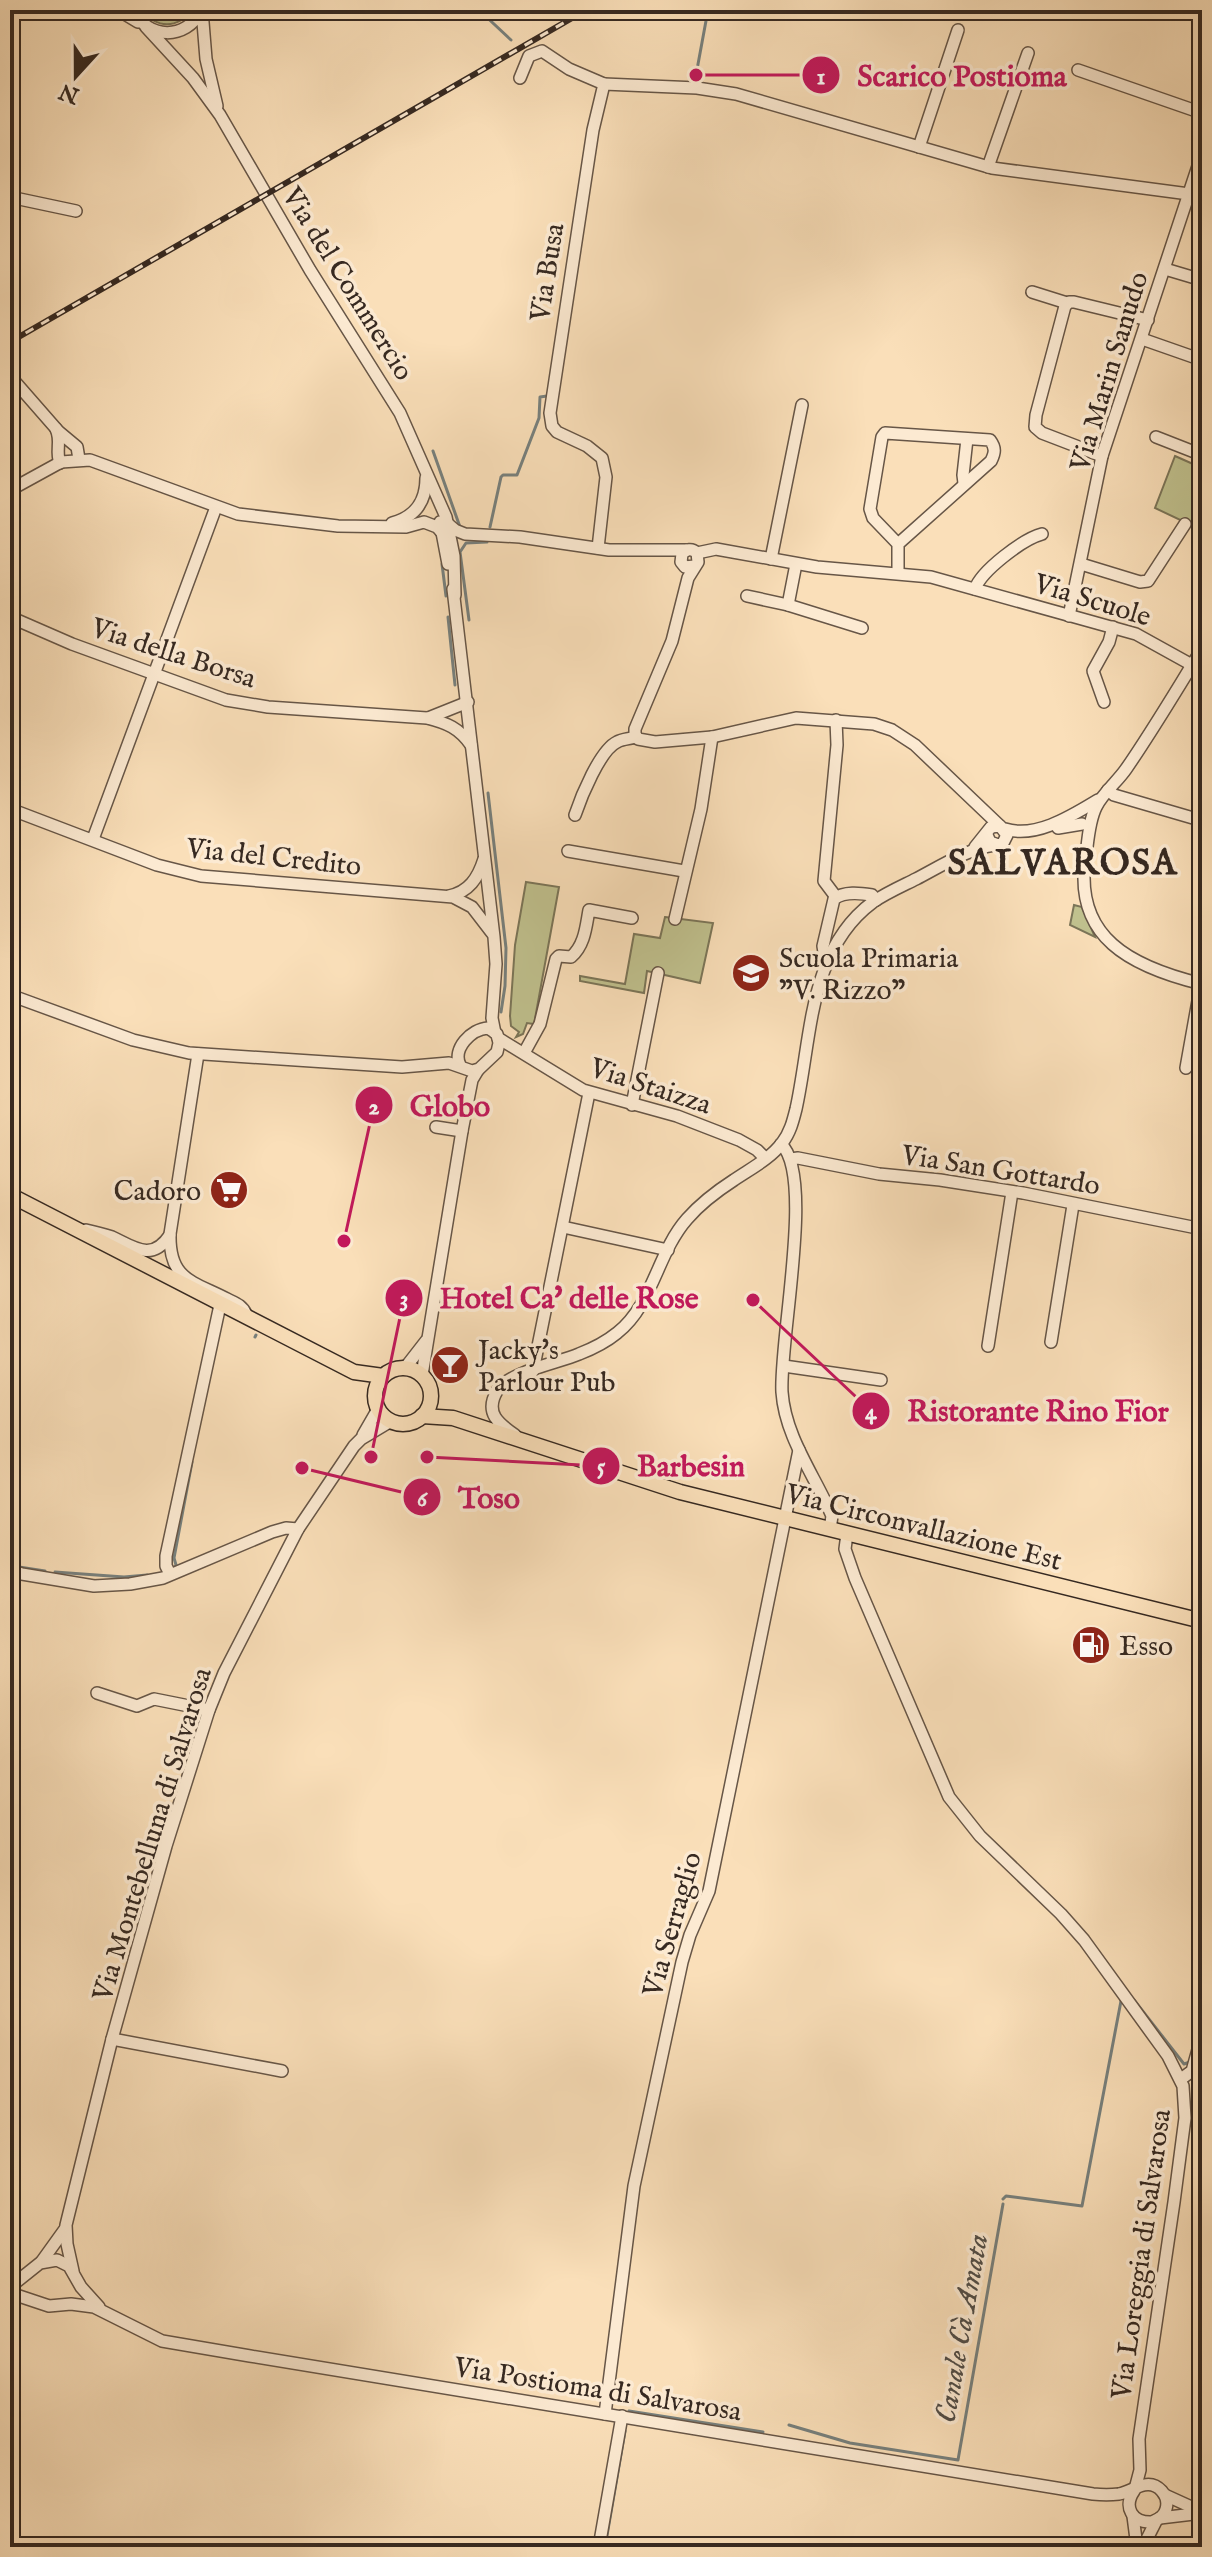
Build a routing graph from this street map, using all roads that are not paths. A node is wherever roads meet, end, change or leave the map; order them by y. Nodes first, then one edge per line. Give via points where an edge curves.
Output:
1 (118, 10) edge
2 (133, 10) edge
3 (202, 10) edge
4 (145, 26) junction
5 (958, 30) dead end
6 (1028, 53) dead end
7 (1078, 70) dead end
8 (520, 78) dead end
9 (604, 84) junction
10 (1202, 113) edge
11 (220, 115) junction
12 (919, 147) junction
13 (1202, 154) edge
14 (988, 167) junction
15 (1189, 194) junction
16 (10, 197) edge
17 (1202, 198) edge
18 (76, 211) dead end
19 (1165, 269) junction
20 (1202, 280) edge
21 (1032, 292) dead end
22 (1067, 303) junction
23 (1148, 320) junction
24 (1142, 339) junction
25 (1202, 360) edge
26 (10, 376) edge
27 (802, 405) dead end
28 (56, 428) junction
29 (1156, 437) dead end
30 (967, 439) junction
31 (1202, 455) edge
32 (1102, 456) junction
33 (79, 459) junction
34 (54, 465) junction
35 (428, 475) junction
36 (964, 483) junction
37 (10, 490) edge
38 (216, 507) junction
39 (1185, 524) dead end
40 (383, 525) junction
41 (446, 529) junction
42 (475, 534) junction
43 (1042, 534) dead end
44 (898, 544) junction
45 (453, 547) junction
46 (598, 548) junction
47 (651, 551) junction
48 (692, 552) junction
49 (767, 559) junction
50 (796, 564) junction
51 (1081, 564) junction
52 (686, 565) junction
53 (898, 573) junction
54 (975, 589) junction
55 (455, 595) junction
56 (747, 596) dead end
57 (788, 605) junction
58 (1069, 616) junction
59 (10, 617) edge
60 (1113, 627) junction
61 (862, 628) dead end
62 (1202, 649) edge
63 (1192, 665) junction
64 (154, 674) junction
65 (1104, 702) dead end
66 (468, 708) junction
67 (424, 718) junction
68 (836, 720) junction
69 (444, 722) junction
70 (636, 737) junction
71 (712, 737) junction
72 (473, 749) junction
73 (1105, 794) junction
74 (1202, 804) edge
75 (978, 806) junction
76 (10, 809) edge
77 (575, 815) dead end
78 (1085, 817) junction
79 (1002, 827) junction
80 (93, 839) junction
81 (993, 839) junction
82 (485, 851) junction
83 (568, 851) dead end
84 (684, 871) junction
85 (463, 891) junction
86 (448, 896) junction
87 (836, 897) junction
88 (491, 899) junction
89 (876, 900) junction
90 (468, 904) junction
91 (632, 918) dead end
92 (675, 919) dead end
93 (494, 937) junction
94 (828, 956) junction
95 (658, 973) dead end
96 (1202, 984) edge
97 (10, 995) edge
98 (492, 1002) junction
99 (478, 1030) junction
100 (497, 1036) junction
101 (458, 1049) junction
102 (524, 1053) junction
103 (198, 1054) junction
104 (491, 1058) junction
105 (441, 1063) junction
106 (461, 1067) junction
107 (1186, 1068) dead end
108 (478, 1070) junction
109 (589, 1093) junction
110 (470, 1095) junction
111 (632, 1105) junction
112 (436, 1127) dead end
113 (462, 1131) junction
114 (781, 1144) junction
115 (765, 1158) junction
116 (791, 1159) junction
117 (1012, 1192) junction
118 (10, 1195) edge
119 (1073, 1205) junction
120 (563, 1227) junction
121 (73, 1228) junction
122 (1202, 1229) edge
123 (170, 1234) junction
124 (668, 1250) junction
125 (220, 1305) junction
126 (246, 1318) junction
127 (428, 1337) junction
128 (1051, 1342) dead end
129 (988, 1346) dead end
130 (784, 1366) junction
131 (405, 1368) junction
132 (533, 1371) junction
133 (354, 1372) junction
134 (422, 1375) junction
135 (383, 1376) junction
136 (881, 1380) dead end
137 (430, 1401) junction
138 (377, 1404) junction
139 (422, 1416) junction
140 (453, 1418) junction
141 (391, 1421) junction
142 (361, 1439) junction
143 (529, 1444) junction
144 (799, 1450) junction
145 (786, 1518) junction
146 (298, 1529) junction
147 (830, 1529) junction
148 (847, 1534) junction
149 (10, 1570) edge
150 (170, 1574) junction
151 (1202, 1621) edge
152 (97, 1693) dead end
153 (209, 1710) junction
154 (1202, 2035) edge
155 (112, 2039) junction
156 (282, 2071) dead end
157 (1181, 2079) junction
158 (66, 2225) junction
159 (36, 2266) junction
160 (74, 2274) junction
161 (10, 2290) edge
162 (38, 2300) junction
163 (63, 2304) junction
164 (103, 2310) junction
165 (605, 2414) junction
166 (622, 2416) junction
167 (1140, 2463) junction
168 (1155, 2486) junction
169 (1134, 2490) junction
170 (1093, 2494) junction
171 (1165, 2495) junction
172 (1202, 2512) edge
173 (1132, 2515) junction
174 (1158, 2520) junction
175 (599, 2547) edge
176 (1140, 2547) edge

1 - 4 street
2 - 4 street
3 - 4 street via 176,32
3 - 11 street, Via del Commercio via 206,59
4 - 11 street, Via del Commercio
5 - 12 street
6 - 14 street
7 - 10 street
8 - 9 street via 529,56 542,51
9 - 12 street via 736,94
9 - 46 street, Via Busa via 590,144 550,413 557,432 602,458 606,477
11 - 35 street, Via del Commercio via 310,270 385,385
12 - 14 street
13 - 15 street, Via Marin Sanudo
14 - 15 street
15 - 17 street
15 - 19 street, Via Marin Sanudo
16 - 18 street
19 - 20 street
19 - 23 street, Via Marin Sanudo
21 - 22 street
22 - 23 street
22 - 32 street via 1035,424 1042,433
23 - 24 street, Via Marin Sanudo
24 - 25 street
24 - 32 street, Via Marin Sanudo
26 - 28 street
27 - 49 street
28 - 33 street via 78,449
28 - 34 street
29 - 31 street
30 - 36 street
30 - 36 street via 990,440 994,454
30 - 44 street via 885,433 882,437 870,509
32 - 51 street, Via Marin Sanudo
33 - 34 street
33 - 38 street, Via Scuole
34 - 37 street
35 - 40 street via 419,506 405,518
35 - 41 street, Via del Commercio
36 - 44 street
38 - 40 street, Via Scuole via 322,524
38 - 64 street
39 - 51 street via 1147,581
40 - 41 street, Via Scuole via 426,523
41 - 42 street, Via Scuole
41 - 45 street, Via del Commercio
41 - 55 street, Via del Commercio
42 - 45 street
42 - 46 street, Via Scuole
43 - 54 street, Via Scuole via 1030,537
44 - 53 street
45 - 55 street, Via del Commercio
46 - 47 street, Via Scuole
47 - 48 street, Via Scuole
47 - 52 street, Via Scuole
48 - 49 street, Via Scuole via 716,549
48 - 52 street via 698,559
49 - 50 street, Via Scuole
50 - 53 street, Via Scuole
50 - 57 street
51 - 58 street, Via Marin Sanudo
52 - 70 street via 672,641
53 - 54 street, Via Scuole
54 - 58 street, Via Scuole
55 - 66 street, Via del Commercio
56 - 57 street
57 - 61 street
58 - 60 street, Via Scuole
59 - 64 street, Via della Borsa
60 - 63 street, Via Scuole
60 - 65 street via 1093,671
62 - 63 street
63 - 73 street
64 - 67 street, Via della Borsa via 248,704
64 - 80 street
66 - 67 street, Via della Borsa
66 - 69 street via 457,721
66 - 72 street, Via del Commercio
67 - 69 street, Via della Borsa
68 - 71 street via 788,719
68 - 75 street via 893,731 915,745
68 - 87 street via 824,881
69 - 72 street via 460,731
70 - 71 street via 648,742
70 - 77 street via 607,750
71 - 84 street
72 - 82 street, Via del Commercio
73 - 74 street via 1193,818
73 - 78 street
75 - 79 street
75 - 81 street
76 - 80 street, Via del Credito
78 - 79 street via 1014,832
78 - 81 street
78 - 96 street via 1084,889 1103,935 1138,962
79 - 81 street via 991,827
79 - 81 street via 1006,838
80 - 86 street, Via del Credito via 201,876
81 - 89 street
82 - 85 street via 477,876
82 - 88 street, Via del Commercio
83 - 84 street
84 - 92 street
85 - 86 street, Via del Credito
85 - 88 street
86 - 90 street, Via del Credito
87 - 89 street via 869,894
87 - 94 street via 823,946
88 - 90 street
88 - 93 street, Via del Commercio
89 - 94 street via 849,924
90 - 93 street, Via del Credito
91 - 102 street via 589,910 578,951 556,959 540,1024
93 - 98 street, Via del Commercio
94 - 114 street via 794,1117
95 - 111 street
96 - 107 street
97 - 103 street via 133,1040
98 - 99 street, Via del Commercio
98 - 100 street, Via del Commercio
99 - 100 street via 488,1028
99 - 101 street
100 - 102 street, Via Staizza
100 - 104 street via 498,1051
101 - 105 street
101 - 106 street
102 - 104 street
102 - 109 street, Via Staizza
103 - 105 street via 402,1067
103 - 123 street
104 - 108 street
105 - 106 street
106 - 108 street
106 - 110 street
108 - 110 street
109 - 111 street, Via Staizza
109 - 120 street
110 - 113 street
111 - 115 street, Via Staizza via 726,1135
112 - 113 street
113 - 127 street
114 - 115 street
114 - 116 street
115 - 124 street via 694,1212
116 - 117 street, Via San Gottardo
116 - 130 street via 796,1212
117 - 119 street, Via San Gottardo
117 - 129 street
118 - 121 main road
119 - 122 street, Via San Gottardo
119 - 128 street
120 - 124 street
120 - 132 street
121 - 123 street via 142,1251 162,1245
121 - 125 main road
123 - 126 street via 177,1270 238,1305
124 - 132 street via 624,1327 588,1351
125 - 126 main road
125 - 150 street via 166,1556
126 - 133 main road
127 - 131 street
127 - 134 street
130 - 136 street
130 - 144 street via 783,1402
131 - 134 main road
131 - 135 main road
132 - 143 street via 500,1387 492,1403 499,1423
133 - 135 main road
133 - 138 main road
134 - 137 main road
135 - 138 main road
137 - 139 main road
137 - 140 main road
138 - 141 main road
138 - 142 street
139 - 140 main road
139 - 141 main road via 407,1424
140 - 143 main road, Via Circonvallazione Est
141 - 142 street
142 - 146 street, Via Montebelluna di Salvarosa
143 - 145 main road, Via Circonvallazione Est via 680,1492
144 - 145 street, Via Serraglio
144 - 147 street via 831,1514
145 - 147 main road, Via Circonvallazione Est
145 - 165 street, Via Serraglio via 709,1891 682,1962 634,2186
146 - 150 street via 272,1532
146 - 153 street, Via Montebelluna di Salvarosa
147 - 148 main road, Via Circonvallazione Est
148 - 151 main road, Via Circonvallazione Est
148 - 157 street, Via Loreggia di Salvarosa via 850,1564 949,1797 974,1830 1084,1940
149 - 150 street via 94,1586
152 - 153 street via 137,1706 154,1699
153 - 155 street, Via Montebelluna di Salvarosa
154 - 157 street via 1192,2071
155 - 156 street, Via Montebelluna di Salvarosa
155 - 158 street, Via Montebelluna di Salvarosa
157 - 167 street, Via Loreggia di Salvarosa via 1185,2118 1139,2439
158 - 159 street, Via Montebelluna di Salvarosa
158 - 160 street, Via Montebelluna di Salvarosa
159 - 160 street via 57,2260
159 - 161 street, Via Postioma di Salvarosa
159 - 162 street via 29,2285
160 - 163 street via 74,2292
160 - 164 street, Via Postioma di Salvarosa
161 - 162 street, Via Postioma di Salvarosa
162 - 163 street, Via Postioma di Salvarosa via 49,2306
163 - 164 street, Via Postioma di Salvarosa
164 - 165 street, Via Postioma di Salvarosa via 172,2343
165 - 166 street, Via Postioma di Salvarosa
166 - 170 street, Via Postioma di Salvarosa
166 - 175 street
167 - 168 street
167 - 169 street, Via Loreggia di Salvarosa
168 - 169 street
168 - 171 street
169 - 170 street, Via Postioma di Salvarosa
169 - 173 street via 1128,2504
170 - 173 street, Via Postioma di Salvarosa
171 - 172 street
171 - 174 street via 1166,2510
172 - 174 street
173 - 174 street via 1144,2522
173 - 176 street
174 - 176 street

